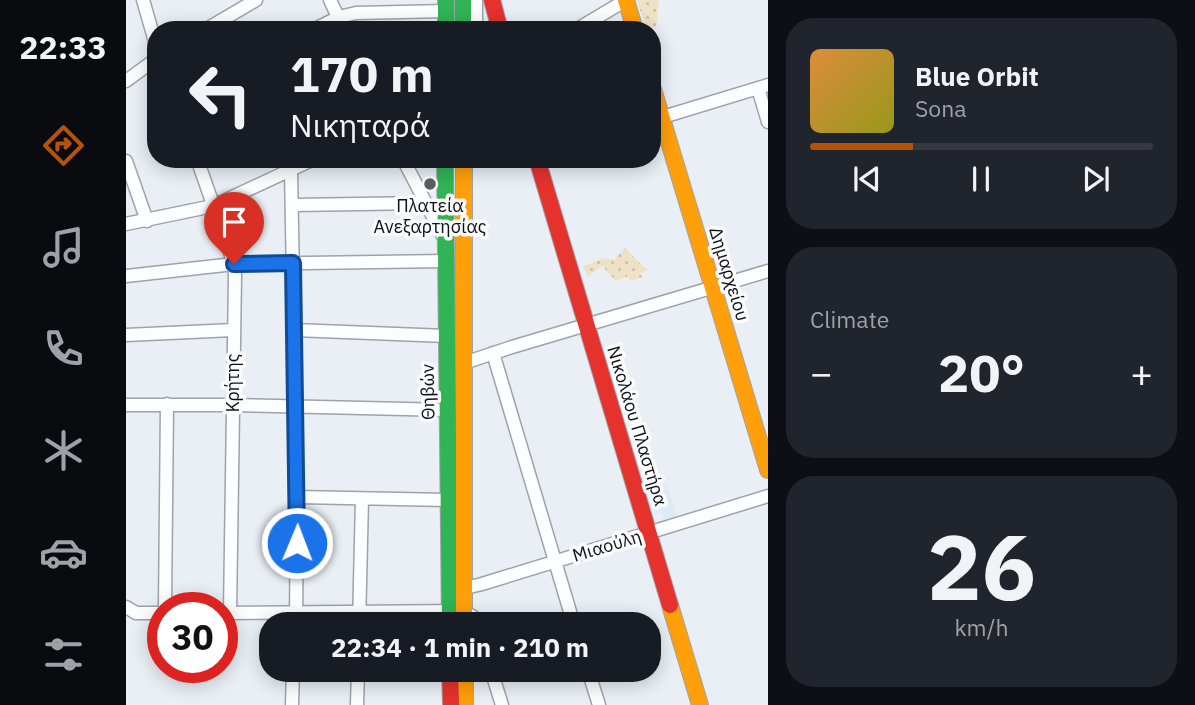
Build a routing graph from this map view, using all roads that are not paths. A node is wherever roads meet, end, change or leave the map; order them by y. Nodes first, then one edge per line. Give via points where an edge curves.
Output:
1 (143, 0) edge
2 (256, 0) edge
3 (330, 0) edge
4 (463, 0) edge
5 (476, 0) edge
6 (492, 0) edge
7 (626, 0) edge
8 (446, 6) edge
9 (149, 21) edge
10 (220, 21) edge
11 (340, 21) edge
12 (345, 21) edge
13 (468, 21) edge
14 (471, 21) edge
15 (498, 21) edge
16 (591, 21) edge
17 (632, 21) edge
18 (147, 65) edge
19 (126, 80) edge
20 (763, 86) edge
21 (661, 118) edge
22 (768, 122) edge
23 (661, 131) edge
24 (126, 161) edge
25 (200, 168) edge
26 (297, 168) edge
27 (408, 168) edge
28 (445, 168) edge
29 (464, 168) edge
30 (540, 168) edge
31 (291, 171) junction
32 (425, 203) junction
33 (293, 205) junction
34 (213, 206) junction
35 (147, 221) junction
36 (126, 224) edge
37 (445, 240) junction
38 (446, 261) junction
39 (293, 263) junction
40 (234, 264) junction
41 (768, 271) edge
42 (126, 276) edge
43 (712, 287) junction
44 (585, 325) junction
45 (233, 330) junction
46 (294, 330) junction
47 (126, 335) edge
48 (447, 336) junction
49 (493, 353) junction
50 (464, 363) junction
51 (167, 404) junction
52 (126, 405) edge
53 (234, 405) junction
54 (296, 406) junction
55 (448, 410) junction
56 (768, 470) edge
57 (768, 496) edge
58 (298, 497) junction
59 (362, 499) junction
60 (449, 500) junction
61 (650, 533) junction
62 (554, 562) junction
63 (450, 575) junction
64 (465, 588) junction
65 (165, 592) edge
66 (227, 592) edge
67 (127, 608) edge
68 (296, 612) edge
69 (359, 612) edge
70 (456, 612) edge
71 (459, 612) edge
72 (570, 612) edge
73 (147, 613) edge
74 (238, 613) edge
75 (259, 615) edge
76 (293, 682) edge
77 (358, 682) edge
78 (450, 682) edge
79 (465, 682) edge
80 (495, 682) edge
81 (592, 682) edge
82 (292, 705) edge
83 (357, 705) edge
84 (451, 705) edge
85 (465, 705) edge
86 (502, 705) edge
87 (599, 705) edge
88 (700, 705) edge

1 - 9 street
2 - 10 street
3 - 11 street
4 - 13 street
5 - 14 street
6 - 15 street
7 - 16 street
7 - 17 street
8 - 12 street via 356,13
18 - 19 street
20 - 21 street
20 - 22 street
23 - 43 street, Δημαρχείου
24 - 35 street
25 - 34 street, Κρήτης
26 - 31 street
27 - 32 street
28 - 37 street, Θηβών
29 - 50 street, Θηβών
30 - 44 street, Νικολάου Πλαστήρα
31 - 33 street
31 - 34 street
32 - 33 street
32 - 37 street
33 - 39 street
34 - 35 street
34 - 40 street, Κρήτης
35 - 36 street
37 - 38 street, Θηβών
38 - 39 street
38 - 48 street, Θηβών
39 - 40 street
39 - 46 street
40 - 42 street
40 - 45 street, Κρήτης
41 - 43 street
43 - 44 street
43 - 56 street, Δημαρχείου
44 - 49 street
44 - 61 street, Νικολάου Πλαστήρα
45 - 47 street
45 - 53 street, Κρήτης
46 - 48 street
46 - 54 street
48 - 55 street, Θηβών
49 - 50 street
49 - 62 street
50 - 64 street, Θηβών
51 - 52 street
51 - 53 street
51 - 65 street
53 - 54 street
53 - 66 street, Κρήτης
54 - 55 street
54 - 58 street
55 - 60 street, Θηβών
57 - 61 street, Μιαούλη
58 - 59 street
58 - 68 street
59 - 60 street
59 - 69 street
60 - 63 street, Θηβών
61 - 62 street, Μιαούλη
61 - 88 street, Νικολάου Πλαστήρα
62 - 64 street, Μιαούλη
62 - 72 street
63 - 64 street
63 - 70 street, Θηβών
64 - 71 street, Θηβών
67 - 73 street
74 - 75 street
76 - 82 street
77 - 83 street
78 - 84 street
79 - 85 street
80 - 86 street
81 - 87 street

